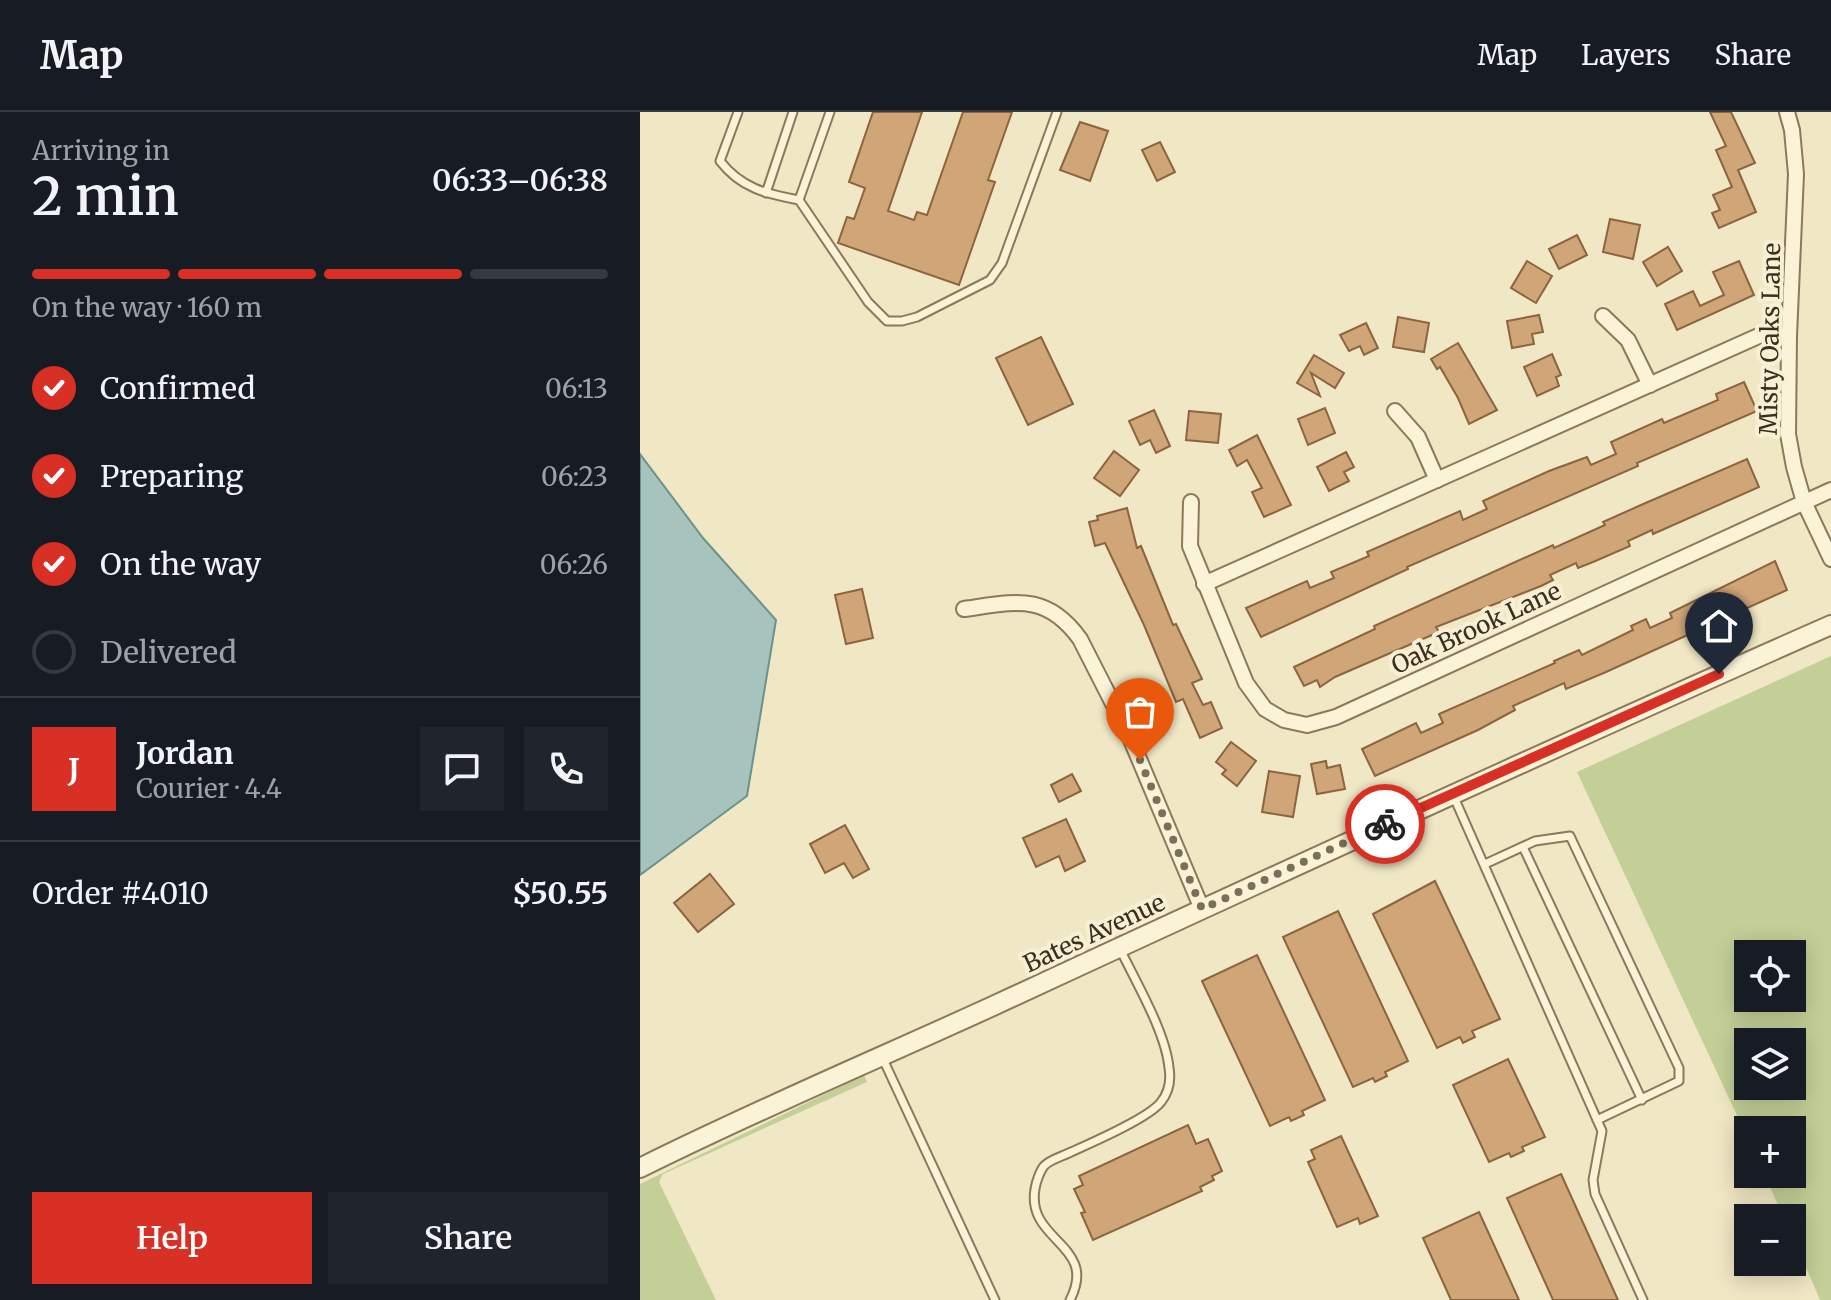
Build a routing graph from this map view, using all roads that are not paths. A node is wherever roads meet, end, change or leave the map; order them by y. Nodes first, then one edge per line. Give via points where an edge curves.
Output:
1 (738, 112) edge
2 (793, 112) edge
3 (830, 112) edge
4 (1057, 112) edge
5 (1787, 112) edge
6 (766, 193) junction
7 (799, 200) junction
8 (1603, 316) dead end
9 (1789, 336) junction
10 (1650, 385) junction
11 (1395, 411) dead end
12 (1437, 480) junction
13 (1831, 490) edge
14 (1191, 502) dead end
15 (1804, 502) junction
16 (1831, 559) edge
17 (1204, 584) junction
18 (964, 609) dead end
19 (1831, 625) edge
20 (1452, 793) junction
21 (1523, 847) junction
22 (1485, 864) junction
23 (1202, 909) junction
24 (1119, 947) junction
25 (882, 1057) junction
26 (1642, 1100) junction
27 (1597, 1120) junction
28 (640, 1168) edge
29 (995, 1300) edge
30 (1070, 1300) edge
31 (1643, 1300) edge

1 - 6 lane via 720,161 731,176
2 - 6 lane
3 - 7 lane
4 - 7 lane via 1002,263 990,280 917,317 887,321 868,302
5 - 9 street, Misty Oaks Lane via 1796,174
6 - 7 lane
8 - 10 street via 1628,340
9 - 10 street via 1763,334
9 - 15 street, Misty Oaks Lane via 1788,434
10 - 12 street
11 - 12 street via 1418,437
12 - 17 street
13 - 15 street, Oak Brook Lane
14 - 17 street, Oak Brook Lane via 1190,546
15 - 16 street, Misty Oaks Lane
15 - 17 street, Oak Brook Lane via 1336,717 1307,725 1265,709 1246,683
18 - 23 street via 1021,601 1055,612 1070,625 1129,735
19 - 20 street, Bates Avenue
20 - 22 lane
20 - 23 street, Bates Avenue
21 - 22 lane
21 - 26 lane
21 - 26 lane via 1570,836 1626,955 1679,1068 1679,1081
22 - 27 lane
23 - 24 street, Bates Avenue
24 - 25 street, Bates Avenue
24 - 30 lane via 1155,1024 1169,1066 1169,1088 1160,1104 1044,1165 1033,1207 1039,1222 1068,1250 1076,1270 1077,1286
25 - 28 street, Bates Avenue
25 - 29 lane
26 - 27 lane
27 - 31 lane via 1602,1131 1595,1194

